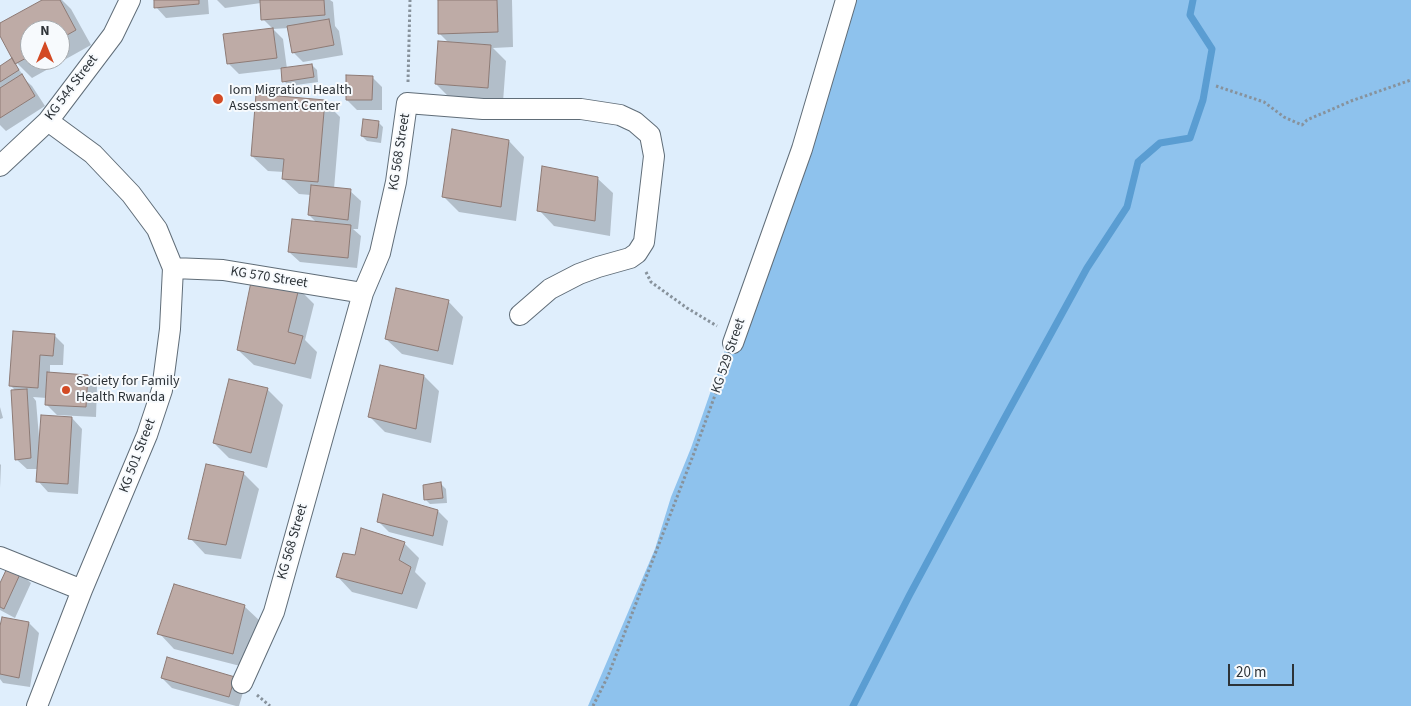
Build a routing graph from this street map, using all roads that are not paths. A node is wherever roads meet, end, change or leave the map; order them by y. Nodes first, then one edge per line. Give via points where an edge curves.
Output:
1 (130, 0) edge
2 (846, 0) edge
3 (48, 121) junction
4 (0, 166) edge
5 (173, 268) junction
6 (364, 294) junction
7 (520, 316) dead end
8 (733, 343) road end
9 (0, 557) edge
10 (82, 590) junction
11 (242, 683) dead end
12 (37, 706) edge

1 - 3 street, KG 544 Street via 113,35
2 - 8 street, KG 529 Street via 802,149
3 - 4 street, KG 544 Street
3 - 5 street, KG 501 Street via 93,154 131,194 157,230
5 - 6 street, KG 570 Street via 223,270
5 - 10 street, KG 501 Street via 162,390 148,435
6 - 7 street, KG 568 Street via 380,253 394,191 407,103 482,109 580,109 620,115 635,122 650,135 654,156 644,242 638,253 592,269 550,289
6 - 11 street, KG 568 Street via 274,612
9 - 10 street
10 - 12 street, KG 501 Street

